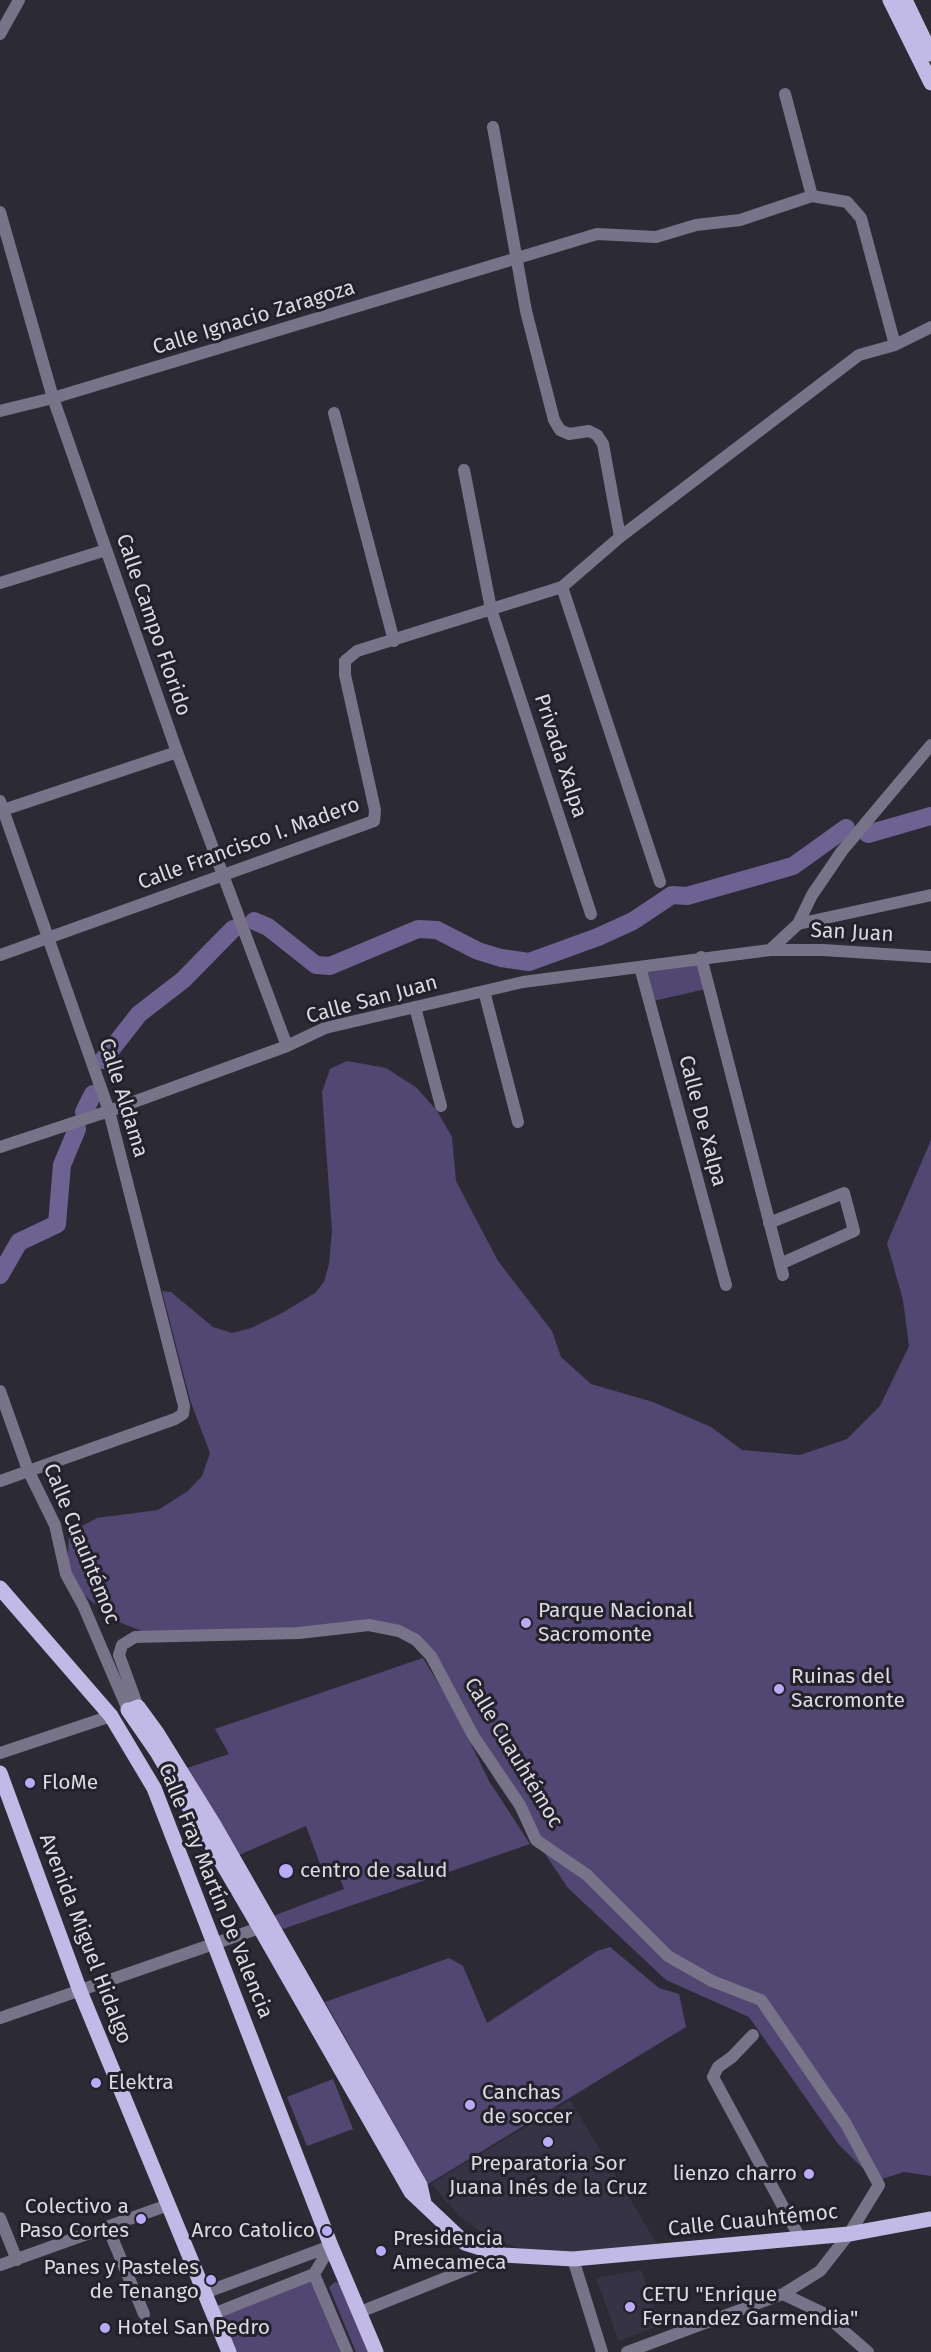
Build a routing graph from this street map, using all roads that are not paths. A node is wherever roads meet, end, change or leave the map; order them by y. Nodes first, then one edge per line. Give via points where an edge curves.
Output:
1 (19, 0) edge
2 (891, 0) edge
3 (905, 0) edge
4 (0, 34) edge
5 (931, 54) edge
6 (931, 83) edge
7 (785, 94) dead end
8 (493, 128) dead end
9 (812, 196) junction
10 (0, 212) edge
11 (518, 259) junction
12 (931, 327) edge
13 (895, 345) junction
14 (53, 398) junction
15 (0, 411) edge
16 (334, 413) dead end
17 (464, 470) dead end
18 (620, 537) junction
19 (106, 550) junction
20 (0, 583) edge
21 (562, 587) junction
22 (491, 609) junction
23 (394, 641) junction
24 (931, 745) edge
25 (177, 752) junction
26 (1, 807) edge
27 (222, 874) junction
28 (660, 882) dead end
29 (931, 895) edge
30 (591, 914) dead end
31 (798, 924) junction
32 (50, 937) junction
33 (770, 950) junction
34 (0, 955) edge
35 (701, 957) junction
36 (931, 957) edge
37 (640, 967) junction
38 (484, 991) junction
39 (415, 1007) junction
40 (286, 1046) junction
41 (441, 1106) dead end
42 (109, 1111) junction
43 (518, 1122) dead end
44 (0, 1147) edge
45 (770, 1223) junction
46 (726, 1285) dead end
47 (0, 1390) edge
48 (28, 1470) junction
49 (0, 1481) edge
50 (0, 1588) edge
51 (133, 1709) junction
52 (111, 1716) junction
53 (0, 1753) edge
54 (0, 1773) edge
55 (265, 1926) junction
56 (216, 1944) junction
57 (80, 1991) junction
58 (0, 2018) edge
59 (753, 2035) dead end
60 (168, 2205) junction
61 (0, 2218) edge
62 (931, 2219) edge
63 (108, 2228) junction
64 (849, 2234) junction
65 (800, 2238) junction
66 (331, 2246) junction
67 (503, 2255) junction
68 (573, 2259) junction
69 (17, 2260) junction
70 (0, 2265) edge
71 (314, 2274) junction
72 (204, 2293) junction
73 (783, 2294) junction
74 (360, 2312) junction
75 (144, 2314) dead end
76 (213, 2314) junction
77 (229, 2352) edge
78 (347, 2352) edge
79 (376, 2352) edge
80 (602, 2352) edge
81 (627, 2352) edge
82 (868, 2352) edge

1 - 4 street
2 - 6 main road
3 - 5 main road
7 - 9 street
8 - 11 street
9 - 11 street, Calle Ignacio Zaragoza via 740,220 696,225 656,237 597,234
9 - 13 street via 847,202 861,218
10 - 14 street, Calle Campo Florido
11 - 14 street, Calle Ignacio Zaragoza
11 - 18 street via 526,311 554,420 560,430 569,434 589,431 603,444
12 - 13 street
13 - 18 street via 859,356
14 - 15 street, Calle Ignacio Zaragoza
14 - 19 street, Calle Campo Florido
16 - 23 street
17 - 22 street, Privada Xalpa
18 - 21 street
19 - 20 street
19 - 25 street, Calle Campo Florido
21 - 22 street
21 - 28 street
22 - 23 street
22 - 30 street, Privada Xalpa
23 - 27 street, Calle Francisco I. Madero via 357,651 345,661 376,819
24 - 31 street via 842,851
25 - 26 street
25 - 27 street, Calle Campo Florido
26 - 32 street, Calle Aldama
27 - 32 street, Calle Francisco I. Madero
27 - 40 street, Calle Campo Florido
29 - 31 street
31 - 33 street
32 - 34 street, Calle Francisco I. Madero
32 - 42 street, Calle Aldama
33 - 35 street, Calle San Juan
33 - 36 street, San Juan
35 - 37 street, Calle San Juan
35 - 45 street
37 - 38 street, Calle San Juan
37 - 46 street, Calle De Xalpa
38 - 39 street, Calle San Juan
38 - 43 street
39 - 40 street, Calle San Juan via 325,1028
39 - 41 street
40 - 42 street, Calle San Juan
42 - 44 street, Calle San Juan
42 - 48 street, Calle Aldama via 183,1414
45 - 45 street via 782,1269 854,1231 844,1193
47 - 48 street, Calle Cuauhtémoc
48 - 49 street
48 - 51 street, Calle Cuauhtémoc via 55,1525 66,1574
50 - 52 main road, Calle Fray Martín De Valencia
51 - 52 main road
51 - 55 main road, Calle Cuauhtémoc via 178,1767
51 - 64 street, Calle Cuauhtémoc via 119,1655 122,1645 135,1637 277,1634 369,1625 399,1631 416,1640 431,1656 474,1737 520,1805 536,1840 587,1875 668,1956 712,1981 761,2000 846,2124 879,2185
52 - 53 street
52 - 56 main road, Calle Fray Martín De Valencia via 154,1788
54 - 57 main road, Avenida Miguel Hidalgo
55 - 56 street
55 - 67 main road, Calle Cuauhtémoc via 367,2104 411,2192 465,2242
56 - 57 street
56 - 66 main road, Calle Fray Martín De Valencia
57 - 58 street
57 - 60 main road, Avenida Miguel Hidalgo
59 - 65 street via 718,2067 713,2077
60 - 63 street
60 - 72 main road, Avenida Miguel Hidalgo
61 - 69 street
62 - 64 main road
63 - 69 street
63 - 75 street
64 - 65 main road, Calle Cuauhtémoc
64 - 73 street via 820,2271
65 - 68 main road, Calle Cuauhtémoc
66 - 71 street
66 - 72 street
66 - 74 main road, Calle Fray Martín De Valencia
67 - 68 main road, Calle Cuauhtémoc
67 - 74 street
68 - 80 street
69 - 70 street
71 - 76 street
71 - 78 street
72 - 76 main road, Avenida Miguel Hidalgo
73 - 81 street
73 - 82 street via 823,2313
74 - 79 main road, Calle Fray Martín De Valencia
76 - 77 main road, Avenida Miguel Hidalgo

